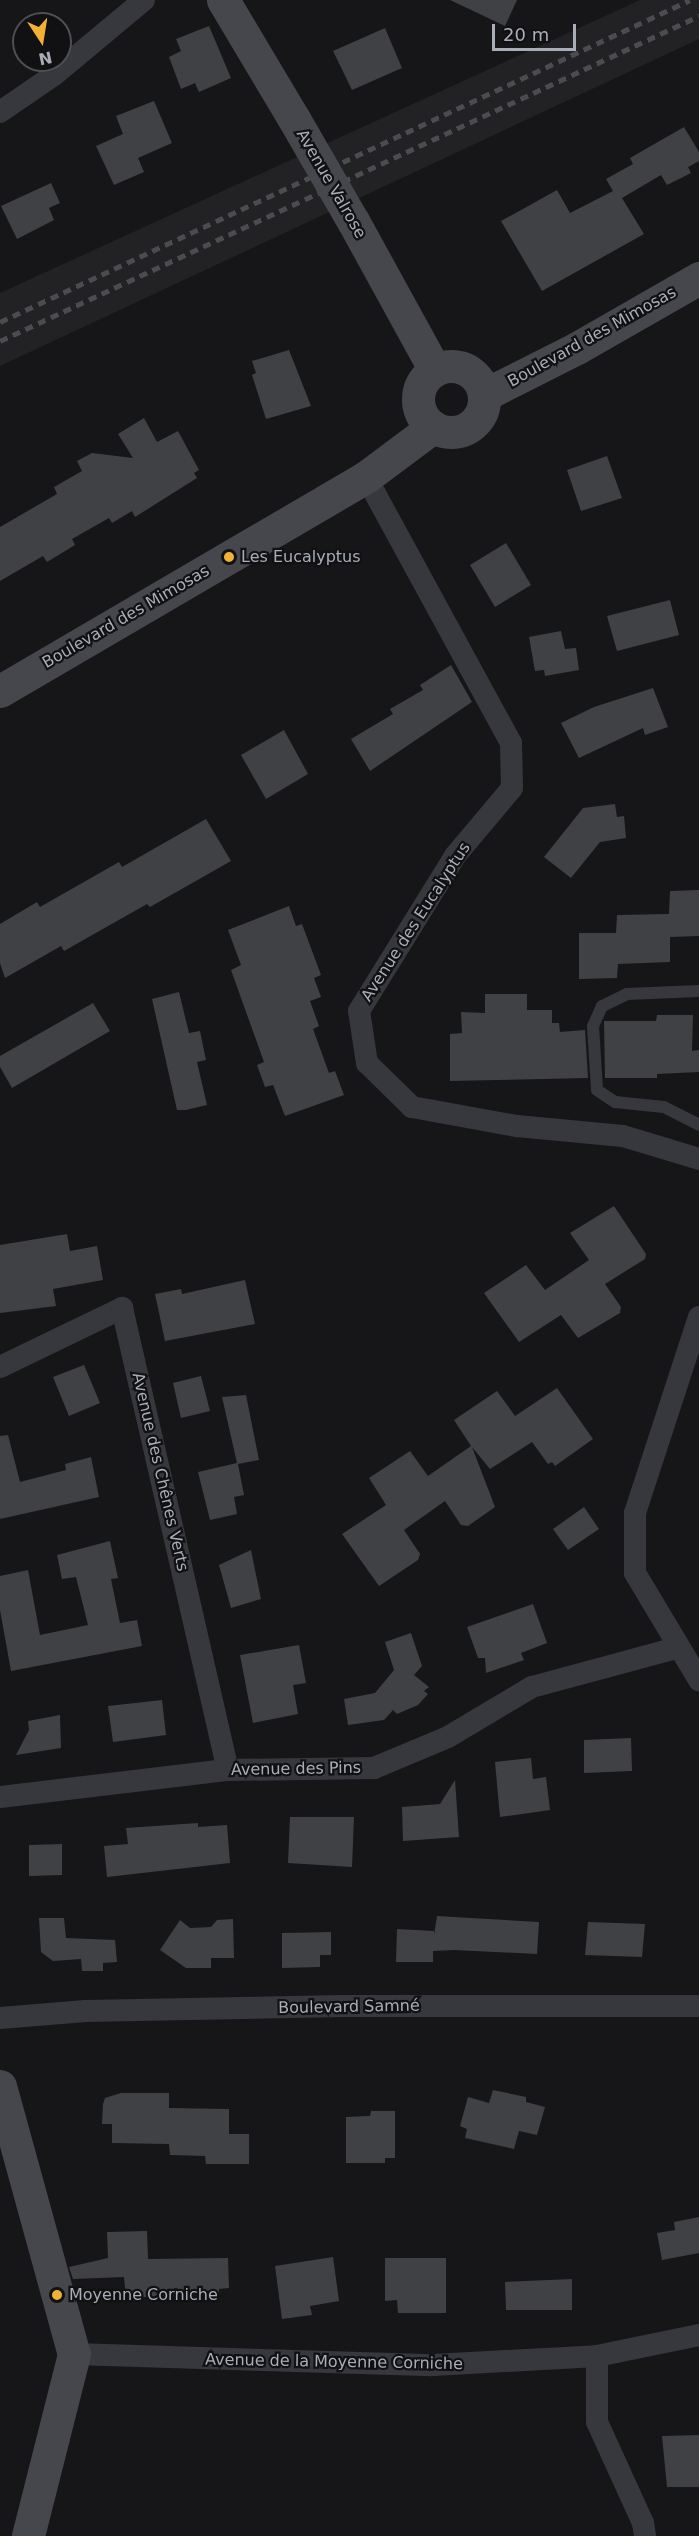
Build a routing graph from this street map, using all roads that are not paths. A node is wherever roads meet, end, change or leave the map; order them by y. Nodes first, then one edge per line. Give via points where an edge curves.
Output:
1 (144, 0) edge
2 (223, 0) edge
3 (0, 112) edge
4 (699, 278) edge
5 (435, 370) junction
6 (484, 395) junction
7 (433, 427) junction
8 (366, 477) junction
9 (0, 691) edge
10 (699, 991) edge
11 (699, 1125) edge
12 (699, 1159) edge
13 (699, 1317) edge
14 (0, 1367) edge
15 (677, 1648) junction
16 (699, 1680) edge
17 (228, 1770) junction
18 (0, 1797) edge
19 (699, 2006) edge
20 (0, 2018) edge
21 (0, 2086) edge
22 (699, 2335) edge
23 (74, 2354) junction
24 (597, 2356) junction
25 (28, 2536) edge
26 (645, 2536) edge

1 - 3 street via 54,75
2 - 5 street, Avenue Valrose, bridge
4 - 6 street, Boulevard des Mimosas via 577,348
5 - 6 street via 446,366 466,370 475,376
5 - 7 street via 421,383 417,402
6 - 7 street via 479,416 463,429 442,431
7 - 8 street, Boulevard des Mimosas
8 - 9 street, Boulevard des Mimosas
8 - 12 street, Avenue des Eucalyptus via 511,743 512,788 455,856 359,1011 367,1063 412,1107 518,1126 623,1136
10 - 11 lane via 627,994 602,1006 593,1026 597,1090 615,1102 663,1107
13 - 15 street via 635,1513 634,1573
14 - 17 street, Avenue des Chênes Verts via 122,1308
15 - 16 street
15 - 17 street, Avenue des Pins via 532,1687 448,1737 374,1768
17 - 18 street, Avenue des Pins
19 - 20 street, Boulevard Samné via 330,2006 86,2011
21 - 23 street
22 - 24 street, Avenue de la Moyenne Corniche
23 - 24 street, Avenue de la Moyenne Corniche via 433,2365
23 - 25 street
24 - 26 street via 597,2422 644,2523

